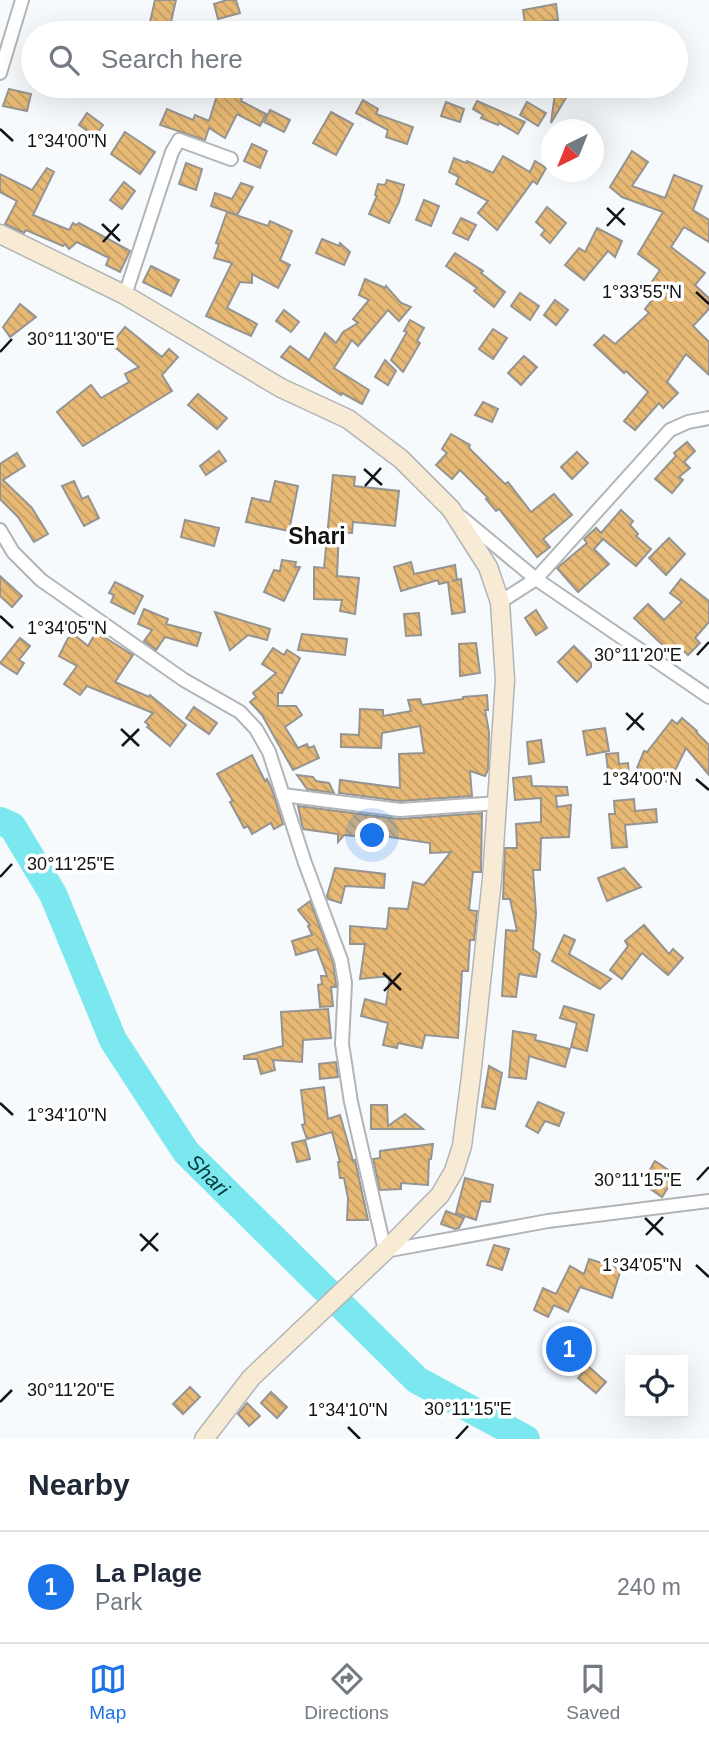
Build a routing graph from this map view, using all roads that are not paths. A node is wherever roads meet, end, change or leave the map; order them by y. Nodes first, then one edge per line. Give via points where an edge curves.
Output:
1 (22, 0) edge
2 (0, 73) edge
3 (231, 159) dead end
4 (0, 234) edge
5 (125, 295) junction
6 (709, 418) edge
7 (452, 509) junction
8 (0, 530) edge
9 (536, 579) junction
10 (500, 603) junction
11 (709, 697) edge
12 (283, 795) junction
13 (498, 803) junction
14 (709, 1201) edge
15 (385, 1251) junction
16 (204, 1439) edge

1 - 2 street
3 - 5 street via 179,140
4 - 5 street
5 - 7 street via 281,388 348,419 401,459
6 - 9 street via 670,430
7 - 9 street
7 - 10 street via 488,567
8 - 12 street via 13,552 41,580 184,680 240,712 269,752
9 - 10 street
9 - 11 street
10 - 13 street via 505,680
12 - 13 street via 400,810
12 - 15 street via 341,960 345,983 342,1044
13 - 15 street via 461,1146 440,1195
14 - 15 street via 548,1222
15 - 16 street via 251,1378

